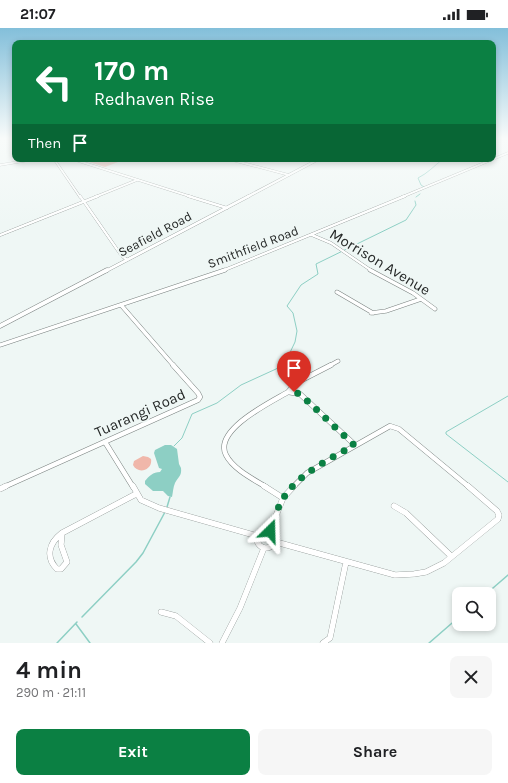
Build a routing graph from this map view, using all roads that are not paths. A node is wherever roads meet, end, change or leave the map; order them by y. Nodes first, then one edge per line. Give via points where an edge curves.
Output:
1 (60, 168) edge
2 (99, 168) edge
3 (261, 168) edge
4 (303, 168) edge
5 (473, 168) edge
6 (289, 175) junction
7 (138, 180) junction
8 (83, 201) junction
9 (227, 208) junction
10 (0, 235) edge
11 (312, 235) junction
12 (127, 260) junction
13 (337, 292) dead end
14 (421, 299) junction
15 (121, 305) junction
16 (435, 309) dead end
17 (0, 326) edge
18 (0, 345) edge
19 (338, 361) dead end
20 (288, 392) junction
21 (105, 442) junction
22 (354, 445) junction
23 (0, 489) edge
24 (136, 494) junction
25 (283, 498) junction
26 (394, 506) dead end
27 (270, 531) junction
28 (62, 533) junction
29 (257, 536) junction
30 (276, 542) junction
31 (264, 548) junction
32 (451, 556) junction
33 (346, 562) junction
34 (161, 612) dead end
35 (210, 643) edge
36 (222, 643) edge
37 (323, 643) edge

1 - 8 street
2 - 7 street
3 - 6 street
4 - 6 street, Seafield Road
5 - 11 street, Smithfield Road
6 - 9 street, Seafield Road
7 - 8 street
7 - 9 street
8 - 10 street
8 - 12 street
9 - 12 street, Seafield Road
11 - 14 street, Morrison Avenue via 331,243 375,273
11 - 15 street, Smithfield Road via 233,267
12 - 17 street, Seafield Road
13 - 14 street via 372,313
14 - 16 street, Morrison Avenue
15 - 18 street, Smithfield Road
15 - 21 street, Tuarangi Road via 200,397
19 - 20 street via 296,383
20 - 22 street via 300,394
20 - 25 street via 235,426 224,444 231,462
21 - 23 street, Tuarangi Road
21 - 24 street
22 - 25 street via 307,473
22 - 32 street via 386,427 394,426 497,511 498,519
24 - 28 street
24 - 29 street via 141,500 159,508
25 - 27 street
26 - 32 street via 406,513
27 - 29 street
27 - 30 street via 274,534
28 - 28 street via 61,545 67,562 61,569 57,569 50,556 50,546 56,536
29 - 31 street via 257,542
30 - 31 street via 270,548
30 - 33 street
31 - 36 street via 240,608
32 - 33 street via 427,572 412,575 395,575
33 - 37 street via 330,638
34 - 35 street via 176,616

